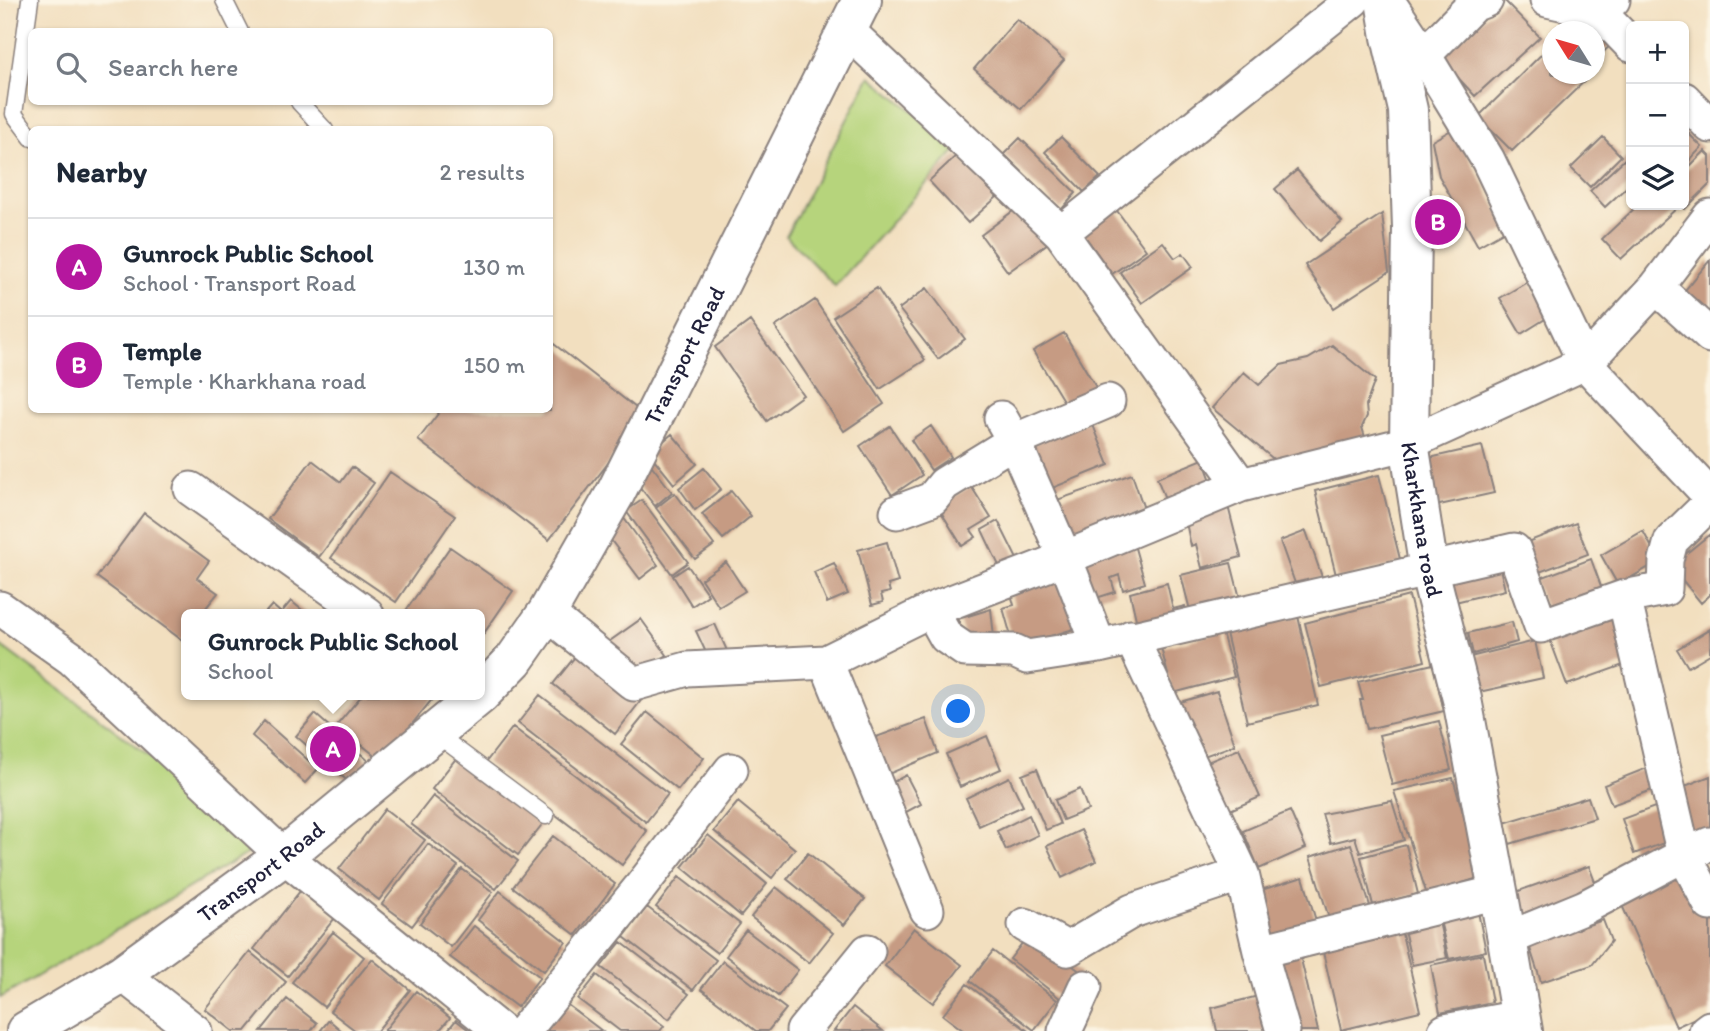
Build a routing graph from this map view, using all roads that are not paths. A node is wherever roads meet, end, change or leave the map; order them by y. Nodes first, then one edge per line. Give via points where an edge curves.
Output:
1 (30, 0) edge
2 (225, 0) edge
3 (1353, 0) edge
4 (1386, 0) edge
5 (1486, 0) edge
6 (1546, 0) edge
7 (1605, 5) edge
8 (855, 15) edge
9 (238, 28) edge
10 (1626, 37) edge
11 (1424, 55) junction
12 (1689, 104) edge
13 (302, 105) edge
14 (321, 126) edge
15 (1710, 126) edge
16 (28, 133) edge
17 (1709, 219) edge
18 (1061, 233) junction
19 (1656, 288) junction
20 (1710, 336) edge
21 (1585, 363) junction
22 (1108, 401) dead end
23 (1008, 430) junction
24 (1409, 443) junction
25 (1241, 485) junction
26 (191, 489) dead end
27 (1710, 496) edge
28 (1710, 503) edge
29 (897, 512) dead end
30 (1065, 558) junction
31 (1429, 570) junction
32 (1624, 597) junction
33 (0, 608) edge
34 (360, 609) edge
35 (931, 610) junction
36 (547, 613) junction
37 (1131, 637) junction
38 (1099, 646) junction
39 (826, 662) junction
40 (485, 689) edge
41 (473, 700) edge
42 (435, 733) junction
43 (731, 770) dead end
44 (545, 816) dead end
45 (1697, 849) edge
46 (284, 856) junction
47 (1242, 874) junction
48 (1498, 892) junction
49 (1710, 904) edge
50 (927, 910) dead end
51 (1025, 925) dead end
52 (1507, 939) junction
53 (868, 951) dead end
54 (1260, 951) junction
55 (122, 974) junction
56 (1085, 987) dead end
57 (1521, 1024) edge
58 (26, 1031) edge
59 (195, 1031) edge
60 (501, 1031) edge
61 (524, 1031) edge
62 (803, 1031) edge
63 (1065, 1031) edge
64 (1283, 1031) edge
65 (1445, 1031) edge

1 - 16 lane via 14,114
2 - 9 lane
3 - 18 street
4 - 11 street
4 - 24 street, Kharkhana road via 1408,110 1412,228
5 - 11 street via 1473,5
6 - 7 street
7 - 10 street
8 - 18 street
8 - 36 street, Transport Road via 615,494
11 - 21 street via 1488,160
12 - 15 street
13 - 14 lane
17 - 19 street
18 - 25 street
19 - 20 street
19 - 21 street
21 - 24 street
21 - 27 street
22 - 23 street
23 - 29 street via 932,499
23 - 30 street
24 - 25 street
24 - 31 street, Kharkhana road
25 - 30 street
26 - 34 street
28 - 32 street via 1671,541 1665,589
30 - 35 street
30 - 38 street
31 - 32 street via 1514,550 1541,626
31 - 37 street
31 - 48 street, Kharkhana road via 1462,699
32 - 45 street
33 - 46 street via 71,658
35 - 38 street via 946,637 965,650 1014,651 1027,657
35 - 39 street
36 - 39 street via 634,684 687,669
36 - 40 street, Transport Road via 514,660
37 - 38 street
37 - 47 street
39 - 50 street
41 - 42 street, Transport Road
42 - 44 lane
42 - 46 street, Transport Road
43 - 61 street
45 - 49 street
45 - 52 street via 1585,907
46 - 55 street, Transport Road
46 - 60 street
47 - 51 street via 1132,911 1068,949
47 - 54 street
48 - 52 street, Kharkhana road
48 - 54 street
52 - 57 street, Kharkhana road
53 - 62 street
54 - 64 street
55 - 58 street, Transport Road
55 - 59 street
56 - 63 street
57 - 65 street

